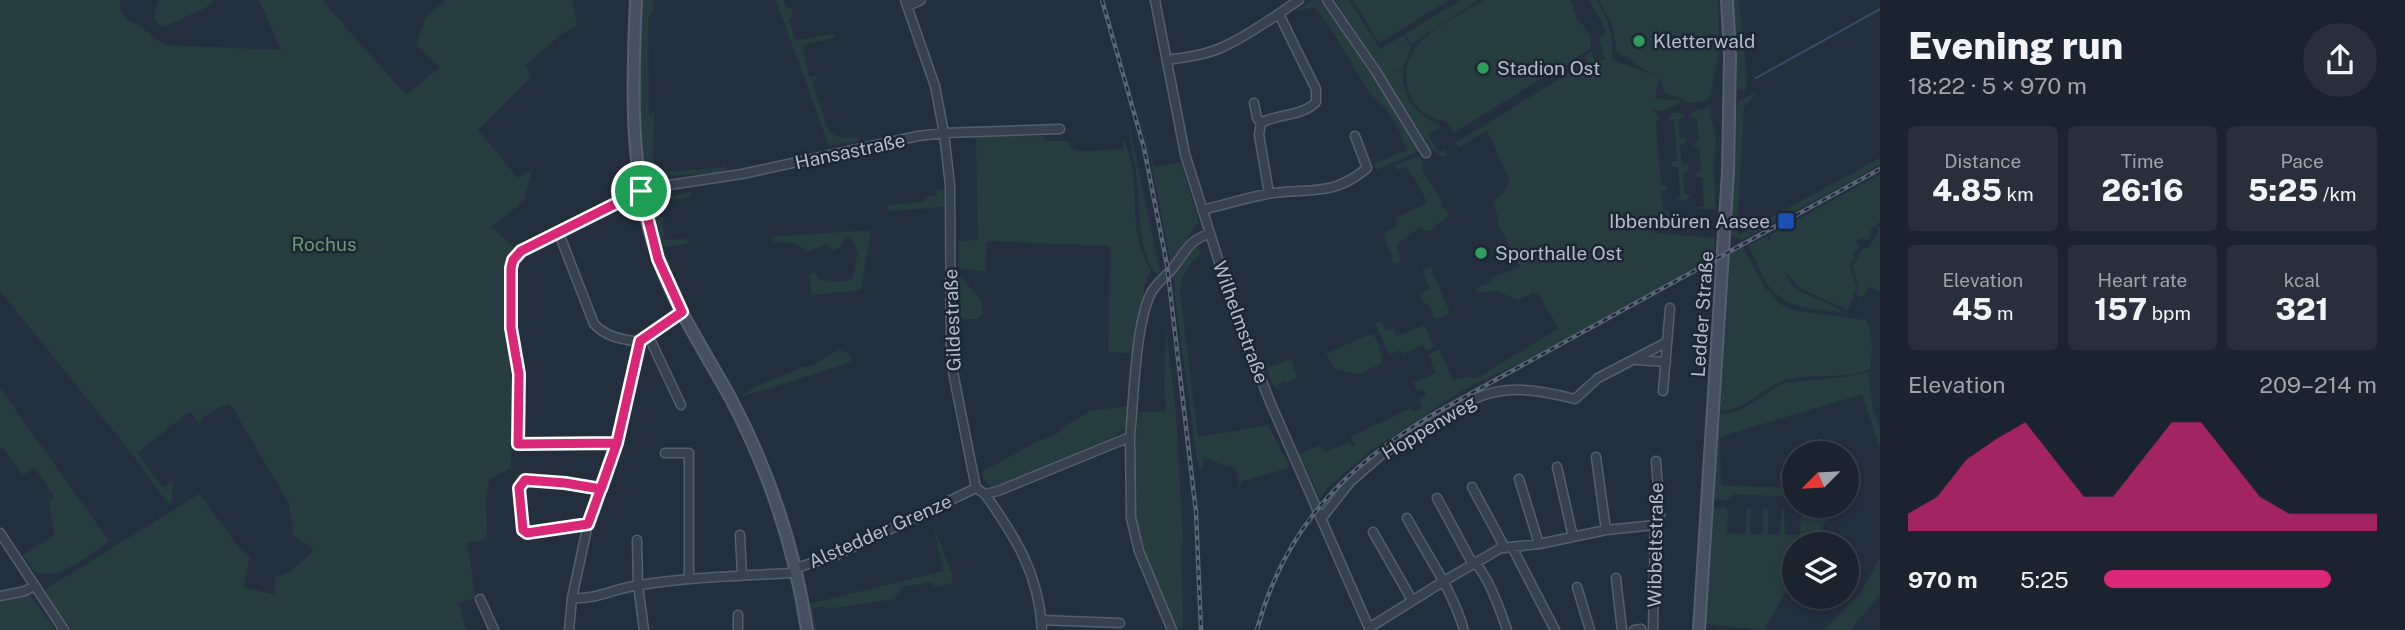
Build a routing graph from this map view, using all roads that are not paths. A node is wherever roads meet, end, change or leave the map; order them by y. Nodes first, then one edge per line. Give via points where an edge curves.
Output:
1 (636, 0) edge
2 (921, 0) edge
3 (1155, 0) edge
4 (1299, 0) edge
5 (1326, 0) edge
6 (1727, 0) edge
7 (906, 3) edge
8 (1279, 14) junction
9 (1167, 60) junction
10 (1254, 103) dead end
11 (1261, 123) junction
12 (1060, 129) dead end
13 (944, 133) junction
14 (1355, 136) dead end
15 (1426, 153) dead end
16 (641, 191) junction
17 (1269, 193) junction
18 (1202, 210) junction
19 (558, 231) junction
20 (1210, 233) junction
21 (1670, 308) dead end
22 (682, 312) junction
23 (648, 335) junction
24 (640, 341) junction
25 (1667, 342) junction
26 (1633, 360) junction
27 (1666, 362) junction
28 (1663, 391) dead end
29 (681, 405) dead end
30 (1130, 437) junction
31 (617, 443) junction
32 (665, 453) dead end
33 (1596, 457) dead end
34 (1656, 461) dead end
35 (1557, 467) dead end
36 (1519, 479) dead end
37 (1472, 487) dead end
38 (976, 488) junction
39 (601, 489) junction
40 (985, 494) junction
41 (1437, 498) dead end
42 (1407, 518) dead end
43 (1321, 519) junction
44 (588, 524) junction
45 (1655, 525) junction
46 (1606, 530) junction
47 (1373, 532) dead end
48 (0, 533) edge
49 (740, 535) dead end
50 (1573, 537) junction
51 (637, 540) dead end
52 (1539, 544) junction
53 (1509, 547) junction
54 (1475, 562) junction
55 (796, 570) junction
56 (742, 575) junction
57 (1616, 578) dead end
58 (689, 579) junction
59 (1444, 581) junction
60 (638, 585) junction
61 (34, 586) junction
62 (1577, 587) dead end
63 (0, 596) edge
64 (480, 598) dead end
65 (572, 598) junction
66 (1412, 600) junction
67 (738, 615) dead end
68 (1041, 620) junction
69 (1120, 623) dead end
70 (735, 629) edge
71 (1370, 629) edge
72 (1641, 629) edge
73 (64, 630) edge
74 (494, 630) edge
75 (569, 630) edge
76 (644, 630) edge
77 (807, 630) edge
78 (1042, 630) edge
79 (1172, 630) edge
80 (1464, 630) edge
81 (1507, 630) edge
82 (1555, 630) edge
83 (1590, 630) edge
84 (1622, 630) edge
85 (1633, 630) edge
86 (1653, 630) edge
87 (1699, 630) edge

1 - 16 street via 634,110
2 - 7 street, Gildestraße
3 - 9 street, Wilhelmstraße
4 - 8 street
5 - 15 street
6 - 87 street, Ledder Straße via 1731,79 1728,173
7 - 13 street, Gildestraße via 935,86
8 - 9 street via 1223,47
8 - 11 street via 1316,89 1316,102 1308,110
9 - 18 street, Wilhelmstraße via 1179,130
10 - 11 street
11 - 17 street
12 - 13 street, Hansastraße
13 - 16 street, Hansastraße
13 - 38 street, Gildestraße via 950,185 951,362
14 - 17 street via 1367,168 1354,179 1328,190
16 - 19 street, Hansastraße
16 - 22 street via 658,259
17 - 18 street
18 - 20 street, Wilhelmstraße
19 - 24 street via 594,324 612,337
19 - 31 street, Hansastraße via 517,254 511,268 511,328 519,374 518,444
20 - 30 street via 1195,239 1147,303
20 - 43 street, Wilhelmstraße via 1256,369
21 - 25 street
22 - 23 street
22 - 55 street via 761,463
23 - 24 street
23 - 29 street
24 - 31 street
25 - 26 street, Hoppenweg
25 - 27 street
26 - 27 street
26 - 43 street, Hoppenweg via 1598,378 1575,400 1515,388 1474,399 1382,454 1350,482
27 - 28 street
30 - 40 street
30 - 79 street via 1131,518 1139,551
31 - 39 street
32 - 58 street via 688,453
33 - 46 street
34 - 45 street, Wibbeltstraße via 1660,516
35 - 50 street
36 - 52 street
37 - 53 street
38 - 40 street
38 - 55 street, Alstedder Grenze
39 - 44 street
39 - 44 street via 530,480 519,488 527,533
40 - 68 street via 1025,555
41 - 54 street
42 - 59 street
43 - 71 street, Wilhelmstraße
44 - 65 street
45 - 46 street
45 - 86 street, Wibbeltstraße
46 - 50 street
47 - 66 street
48 - 61 street
49 - 56 street
50 - 52 street
51 - 60 street
52 - 53 street
53 - 54 street
53 - 82 street
54 - 59 street
54 - 81 street
55 - 56 street, Alstedder Grenze
55 - 77 street
56 - 58 street, Alstedder Grenze
57 - 84 street
58 - 60 street, Alstedder Grenze
59 - 66 street
59 - 80 street
60 - 65 street, Alstedder Grenze via 588,599
60 - 76 street
61 - 63 street
61 - 73 street
62 - 83 street
64 - 74 street
65 - 75 street
66 - 71 street
67 - 70 street
68 - 69 street
68 - 78 street
72 - 85 street

